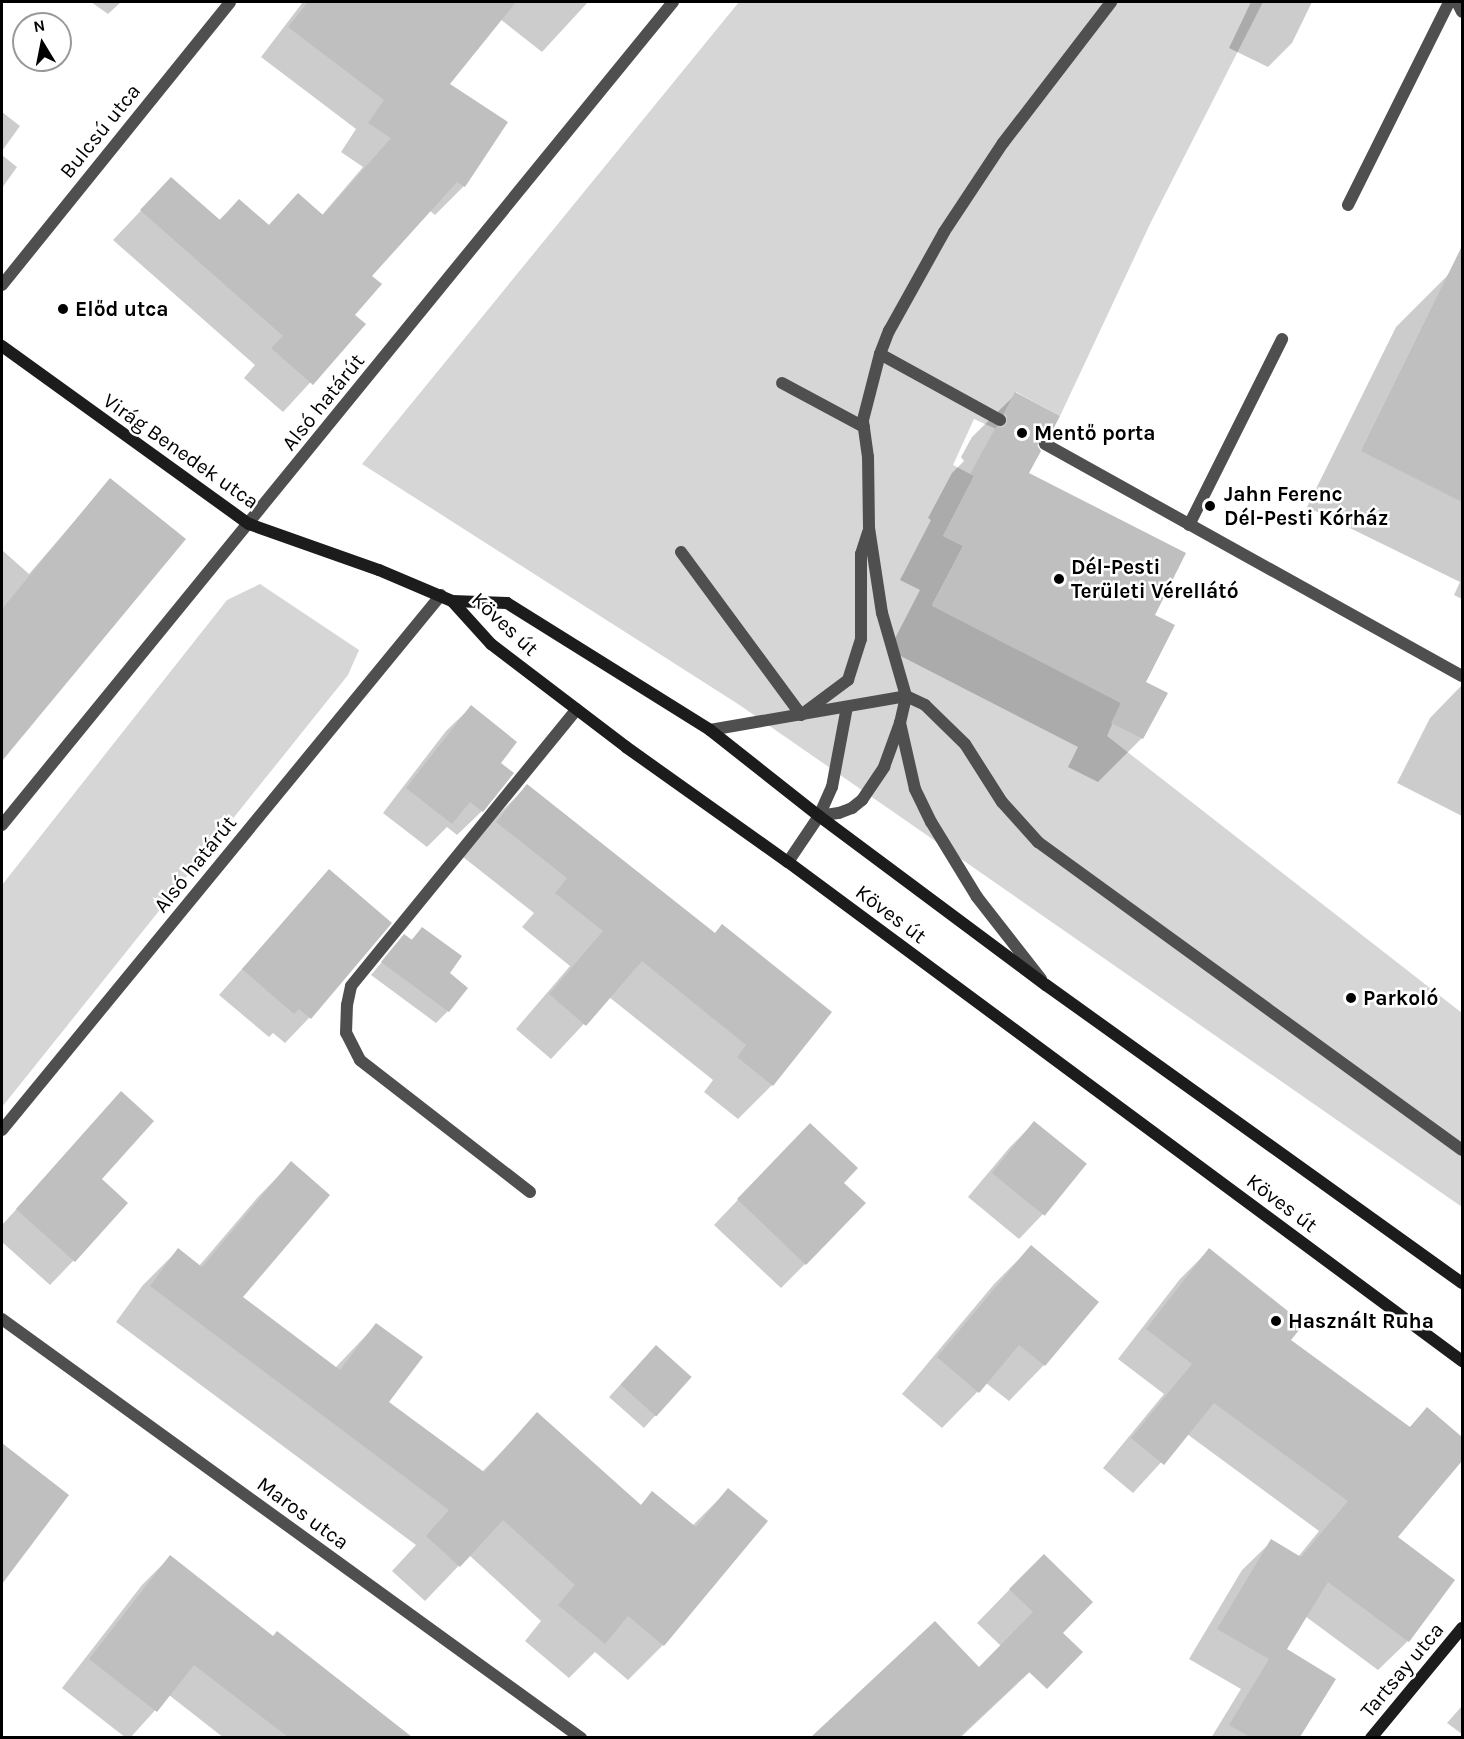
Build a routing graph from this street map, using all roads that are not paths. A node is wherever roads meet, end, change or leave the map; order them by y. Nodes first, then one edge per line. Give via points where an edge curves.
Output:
1 (230, 2) edge
2 (673, 2) edge
3 (1111, 2) edge
4 (1449, 2) edge
5 (1457, 2) edge
6 (1462, 12) edge
7 (1347, 205) dead end
8 (2, 285) edge
9 (1282, 339) dead end
10 (2, 346) edge
11 (880, 354) junction
12 (782, 383) dead end
13 (1000, 420) dead end
14 (864, 427) junction
15 (1045, 444) dead end
16 (249, 524) junction
17 (1189, 525) junction
18 (869, 528) junction
19 (681, 552) dead end
20 (446, 598) junction
21 (1462, 676) edge
22 (906, 696) junction
23 (847, 707) junction
24 (577, 709) junction
25 (801, 714) junction
26 (900, 723) junction
27 (710, 730) junction
28 (819, 816) junction
29 (2, 825) edge
30 (788, 862) junction
31 (1046, 985) junction
32 (2, 1130) edge
33 (1462, 1150) edge
34 (530, 1192) dead end
35 (1462, 1283) edge
36 (2, 1319) edge
37 (1462, 1361) edge
38 (1462, 1628) edge
39 (581, 1737) edge
40 (1371, 1737) edge

1 - 8 street, Bulcsú utca
2 - 16 street, Alsó határút
3 - 11 street via 981,174 903,302
4 - 7 street
5 - 6 street
9 - 17 street
10 - 16 street, Virág Benedek utca
11 - 13 street
11 - 14 street
12 - 14 street
14 - 18 street
15 - 17 street
16 - 20 street, Virág Benedek utca
16 - 29 street, Alsó határút
17 - 21 street
18 - 22 street via 882,614
18 - 25 street via 861,554 861,639 848,680
19 - 25 street
20 - 24 street, Köves út via 491,644
20 - 27 street, Köves út via 507,603
20 - 32 street, Alsó határút
22 - 23 street
22 - 26 street
22 - 33 street via 925,705 965,744 1002,802 1038,842
23 - 25 street
23 - 28 street via 832,787
24 - 30 street, Köves út
24 - 34 street via 351,986 347,1005 346,1033 360,1060
25 - 27 street
26 - 28 street via 884,767 862,800 846,810
26 - 31 street via 915,789 931,822 976,897
27 - 28 street, Köves út
28 - 30 street
28 - 31 street, Köves út
30 - 37 street, Köves út
31 - 35 street, Köves út
36 - 39 street, Maros utca
38 - 40 street, Tartsay utca

